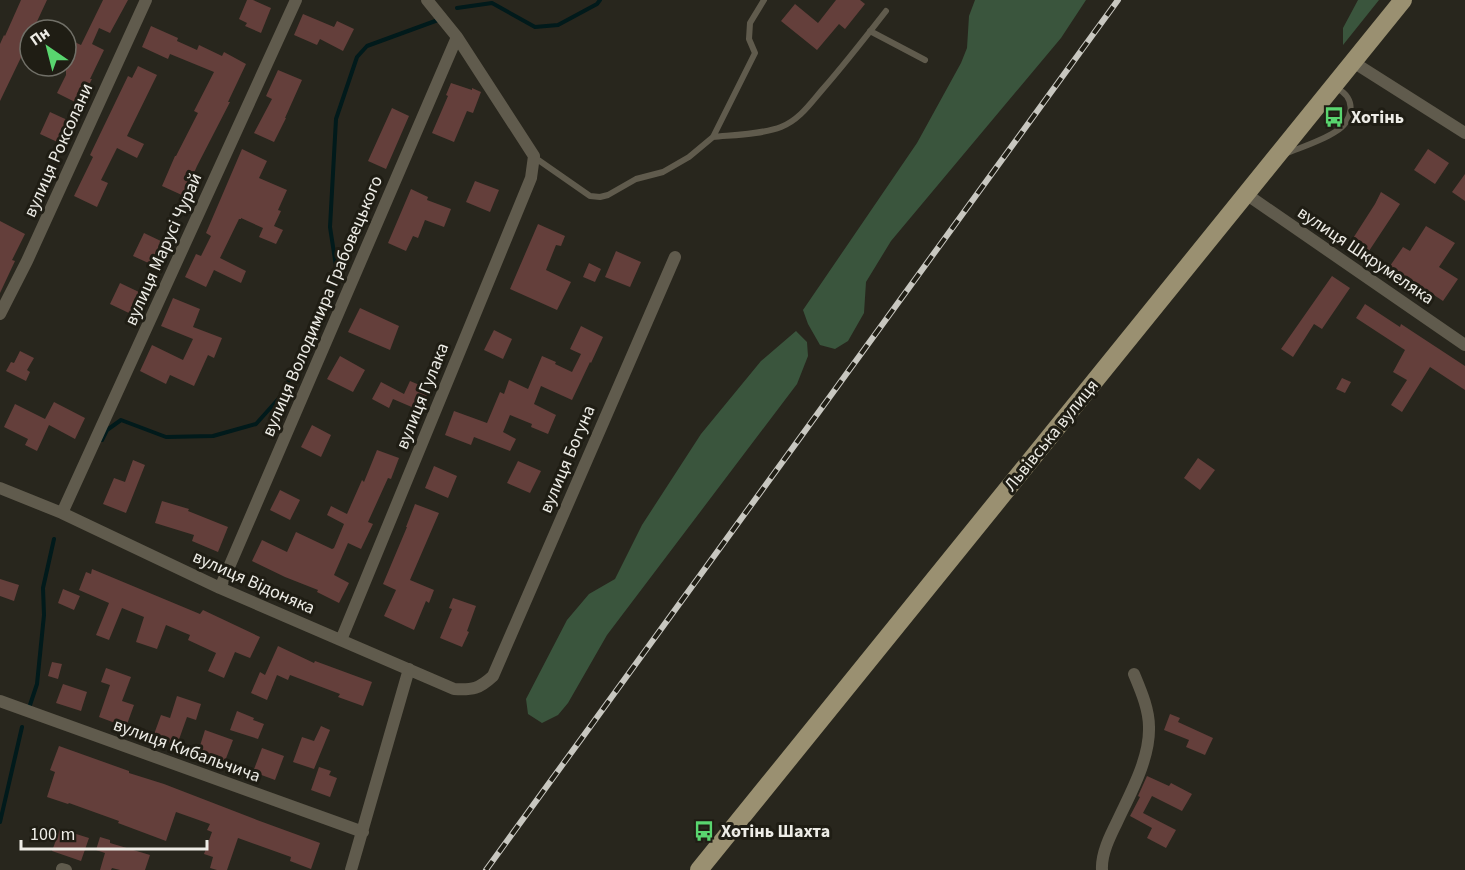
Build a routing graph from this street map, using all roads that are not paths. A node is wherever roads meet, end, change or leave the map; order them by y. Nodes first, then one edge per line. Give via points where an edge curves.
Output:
1 (146, 0) edge
2 (296, 0) edge
3 (428, 0) edge
4 (764, 0) edge
5 (1403, 0) edge
6 (886, 11) dead end
7 (870, 31) junction
8 (457, 38) junction
9 (925, 60) dead end
10 (1353, 62) junction
11 (1333, 87) junction
12 (1465, 133) edge
13 (713, 137) junction
14 (1275, 158) junction
15 (533, 161) junction
16 (1246, 194) junction
17 (675, 257) dead end
18 (0, 314) edge
19 (1465, 345) edge
20 (0, 488) edge
21 (62, 513) junction
22 (220, 588) junction
23 (341, 640) junction
24 (409, 669) junction
25 (1134, 674) dead end
26 (492, 676) joint
27 (0, 701) edge
28 (363, 832) junction
29 (351, 870) edge
30 (699, 870) edge
31 (1102, 870) edge

1 - 18 street, вулиця Роксолани
2 - 21 street, вулиця Марусі Чурай
3 - 8 street
4 - 13 lane via 750,23 748,39 755,53
5 - 10 main road, Львівська вулиця
6 - 7 lane
7 - 9 lane
7 - 13 lane via 793,121 767,130
8 - 15 street
8 - 22 street, вулиця Володимира Грабовецького
10 - 11 main road, Львівська вулиця
10 - 12 street
11 - 14 main road, Львівська вулиця
11 - 14 lane via 1349,98 1352,107 1347,120 1336,132
13 - 15 lane via 663,172 636,179 600,197 590,196
14 - 16 main road, Львівська вулиця
15 - 23 street, вулиця Гулака via 531,178
16 - 19 street, вулиця Шкрумеляка
16 - 30 main road, Львівська вулиця
17 - 26 street, вулиця Богуна
20 - 21 street, вулиця Відоняка
21 - 22 street, вулиця Відоняка
22 - 23 street, вулиця Відоняка
23 - 24 street, вулиця Відоняка
24 - 26 street, вулиця Відоняка via 454,689 476,689
24 - 28 street
25 - 31 street via 1149,727 1146,754 1112,833
27 - 28 street, вулиця Кибальчича
28 - 29 street

